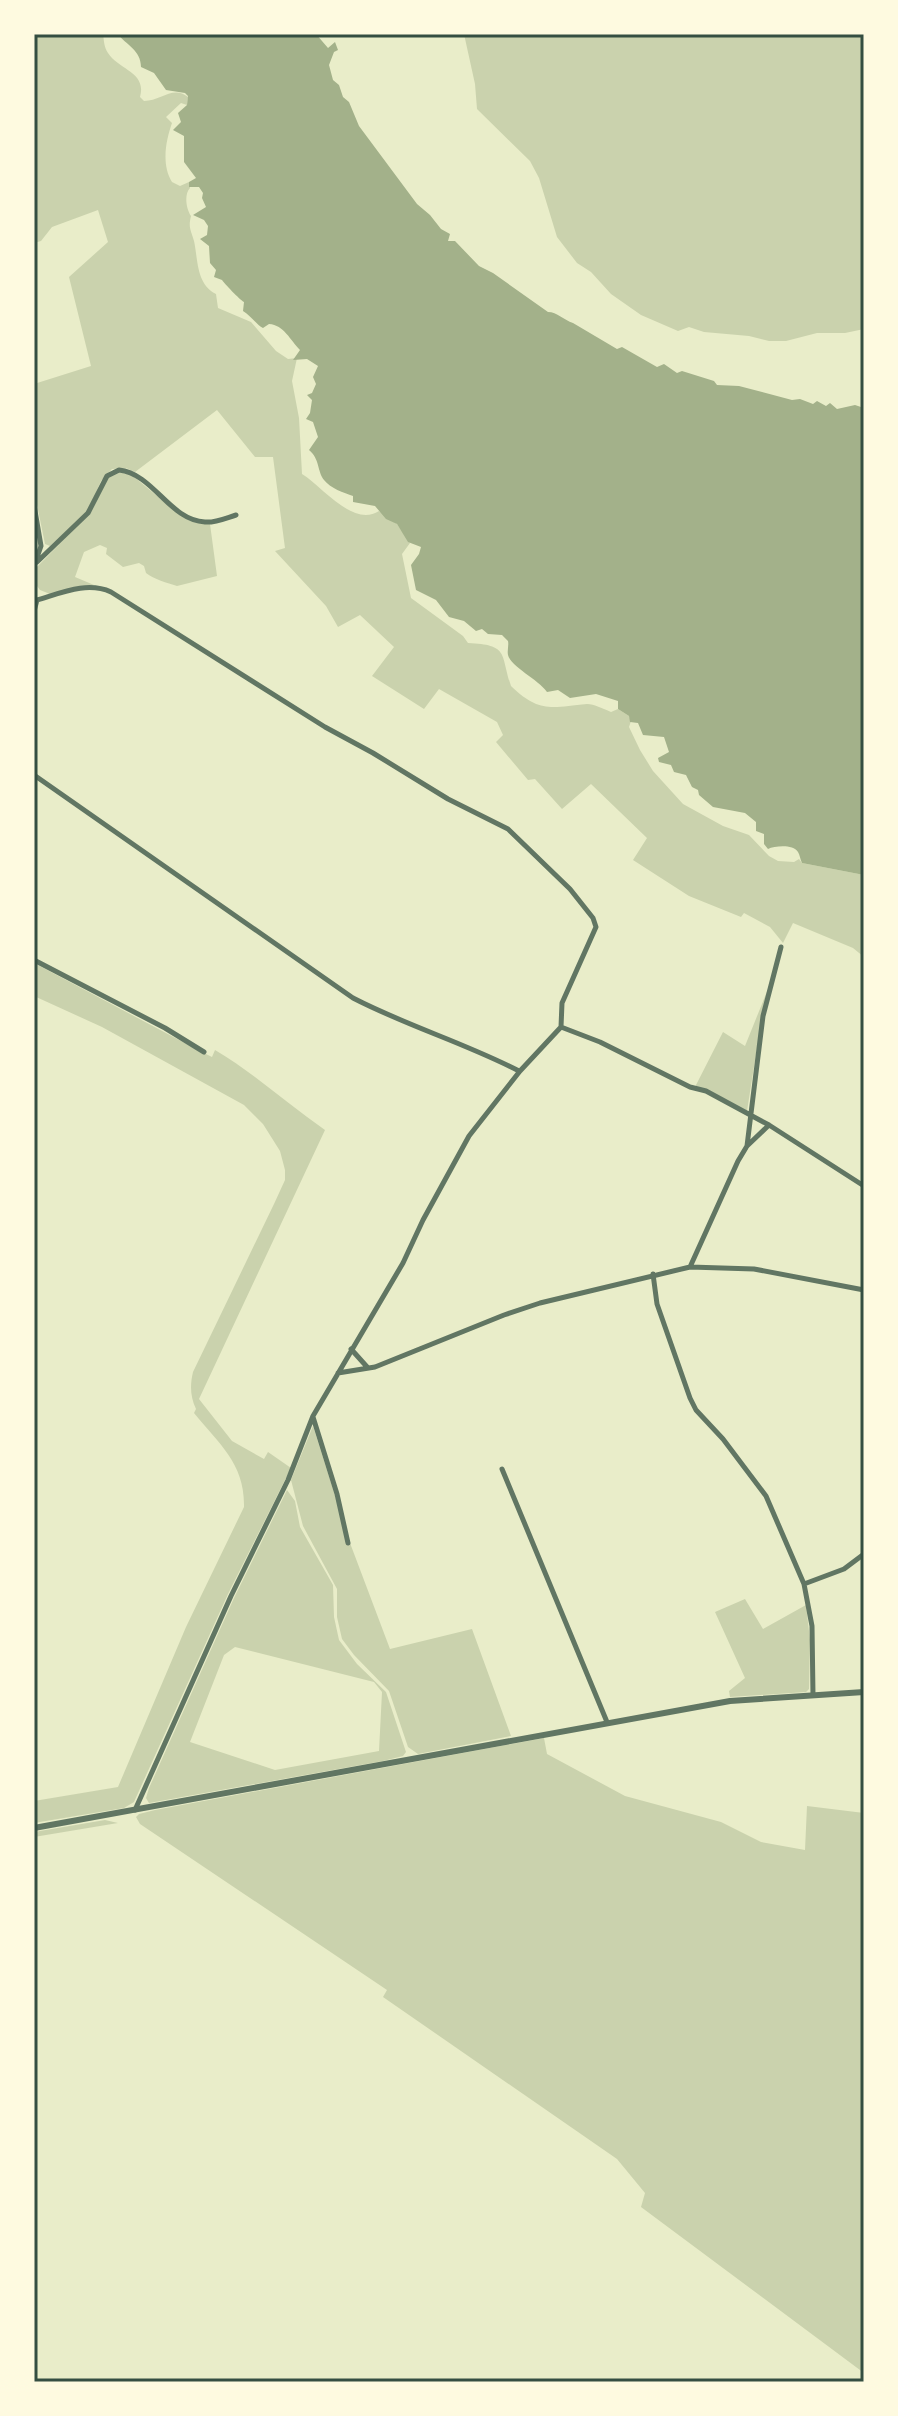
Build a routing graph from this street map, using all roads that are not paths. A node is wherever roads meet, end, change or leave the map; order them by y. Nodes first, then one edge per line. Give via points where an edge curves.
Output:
1 (34, 505) edge
2 (236, 515) dead end
3 (36, 564) edge
4 (34, 591) edge
5 (37, 600) junction
6 (34, 611) edge
7 (34, 775) edge
8 (781, 947) dead end
9 (34, 960) edge
10 (561, 1027) junction
11 (204, 1052) dead end
12 (520, 1071) junction
13 (749, 1115) junction
14 (769, 1125) junction
15 (747, 1146) junction
16 (864, 1186) edge
17 (690, 1267) junction
18 (653, 1274) junction
19 (864, 1290) edge
20 (351, 1349) junction
21 (368, 1368) junction
22 (337, 1373) junction
23 (313, 1416) junction
24 (502, 1469) dead end
25 (348, 1543) dead end
26 (864, 1554) edge
27 (804, 1584) junction
28 (864, 1692) edge
29 (813, 1695) junction
30 (607, 1722) junction
31 (135, 1811) junction
32 (34, 1828) edge

1 - 3 street via 41,546
2 - 3 street via 202,522 174,508 134,474 119,470 107,476 88,513
4 - 5 street
5 - 6 street
5 - 10 street via 80,588 111,592 325,727 508,829 570,889 596,927 562,1003
7 - 12 street via 353,998
8 - 13 street via 763,1016
9 - 11 street
10 - 12 street
10 - 13 street
12 - 20 street via 469,1136
13 - 14 street
13 - 15 street
14 - 15 street
14 - 16 street
15 - 17 street
17 - 18 street
17 - 19 street via 754,1269
18 - 21 street via 504,1315
18 - 27 street via 657,1304 690,1398 766,1496
20 - 21 street
20 - 22 street
21 - 22 street
22 - 23 street
23 - 25 street
23 - 31 street via 290,1477
24 - 30 street
26 - 27 street via 844,1569
27 - 29 street via 812,1626
28 - 29 street
29 - 30 street via 730,1701
30 - 31 street
31 - 32 street

